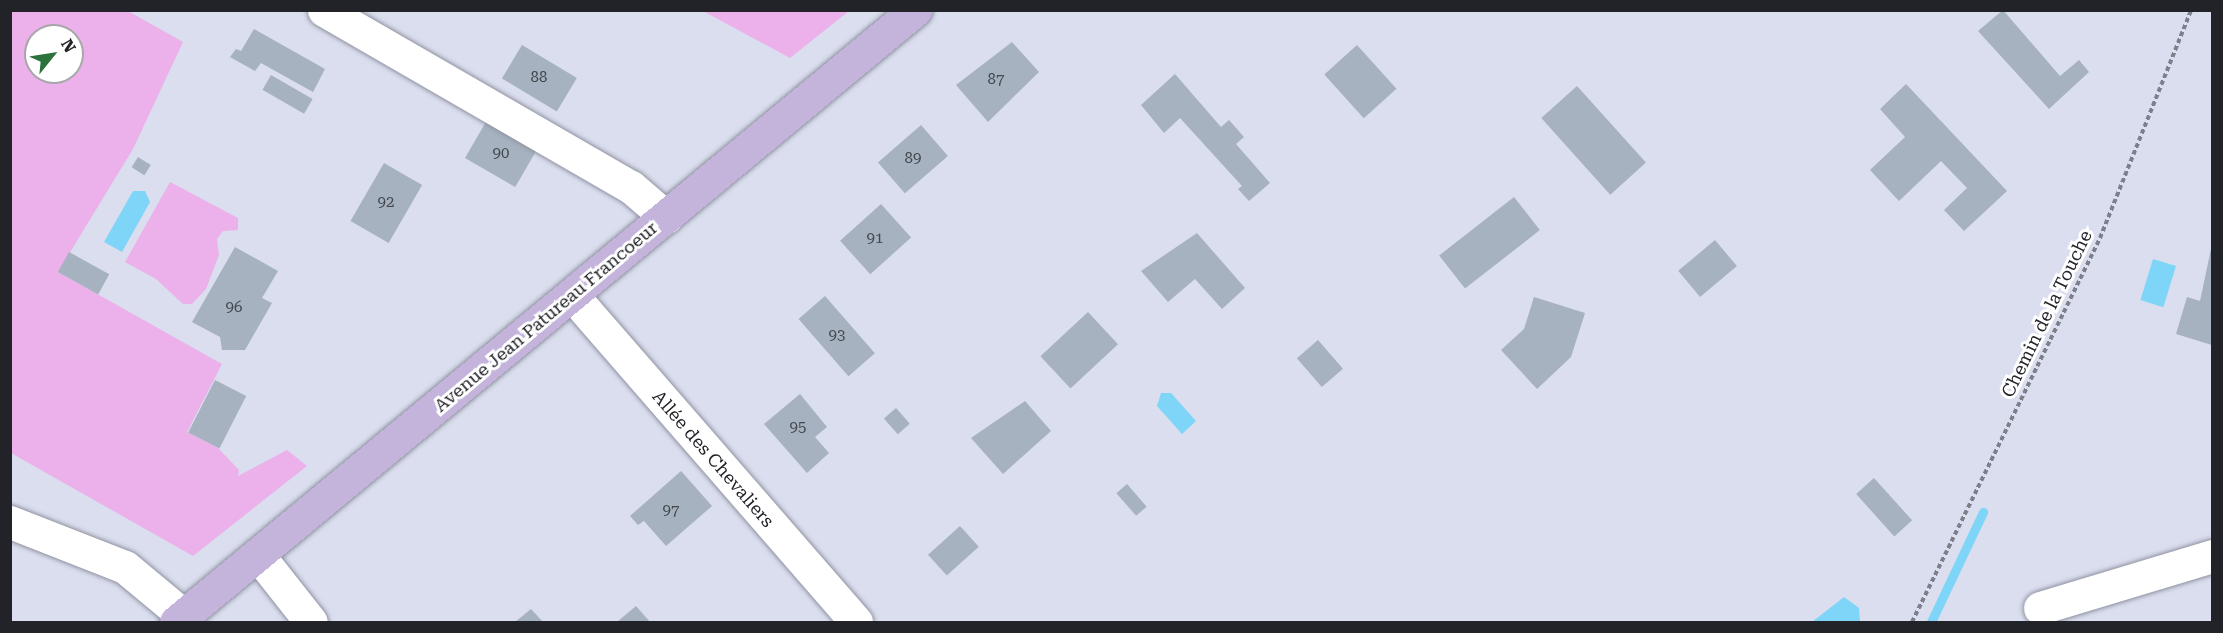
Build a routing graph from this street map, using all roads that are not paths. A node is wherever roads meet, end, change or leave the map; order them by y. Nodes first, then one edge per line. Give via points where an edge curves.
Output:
1 (324, 10) edge
2 (915, 10) edge
3 (666, 217) junction
4 (572, 295) junction
5 (10, 522) edge
6 (258, 555) junction
7 (2212, 556) edge
8 (2040, 608) dead end
9 (180, 619) edge
10 (311, 622) edge
11 (856, 622) edge

1 - 3 street via 631,187
2 - 3 main road, Avenue Jean Patureau Francoeur
3 - 4 main road, Avenue Jean Patureau Francoeur
4 - 6 main road, Avenue Jean Patureau Francoeur
4 - 11 street, Allée des Chevaliers
5 - 9 street via 125,567
6 - 9 main road, Avenue Jean Patureau Francoeur
6 - 10 street
7 - 8 street

